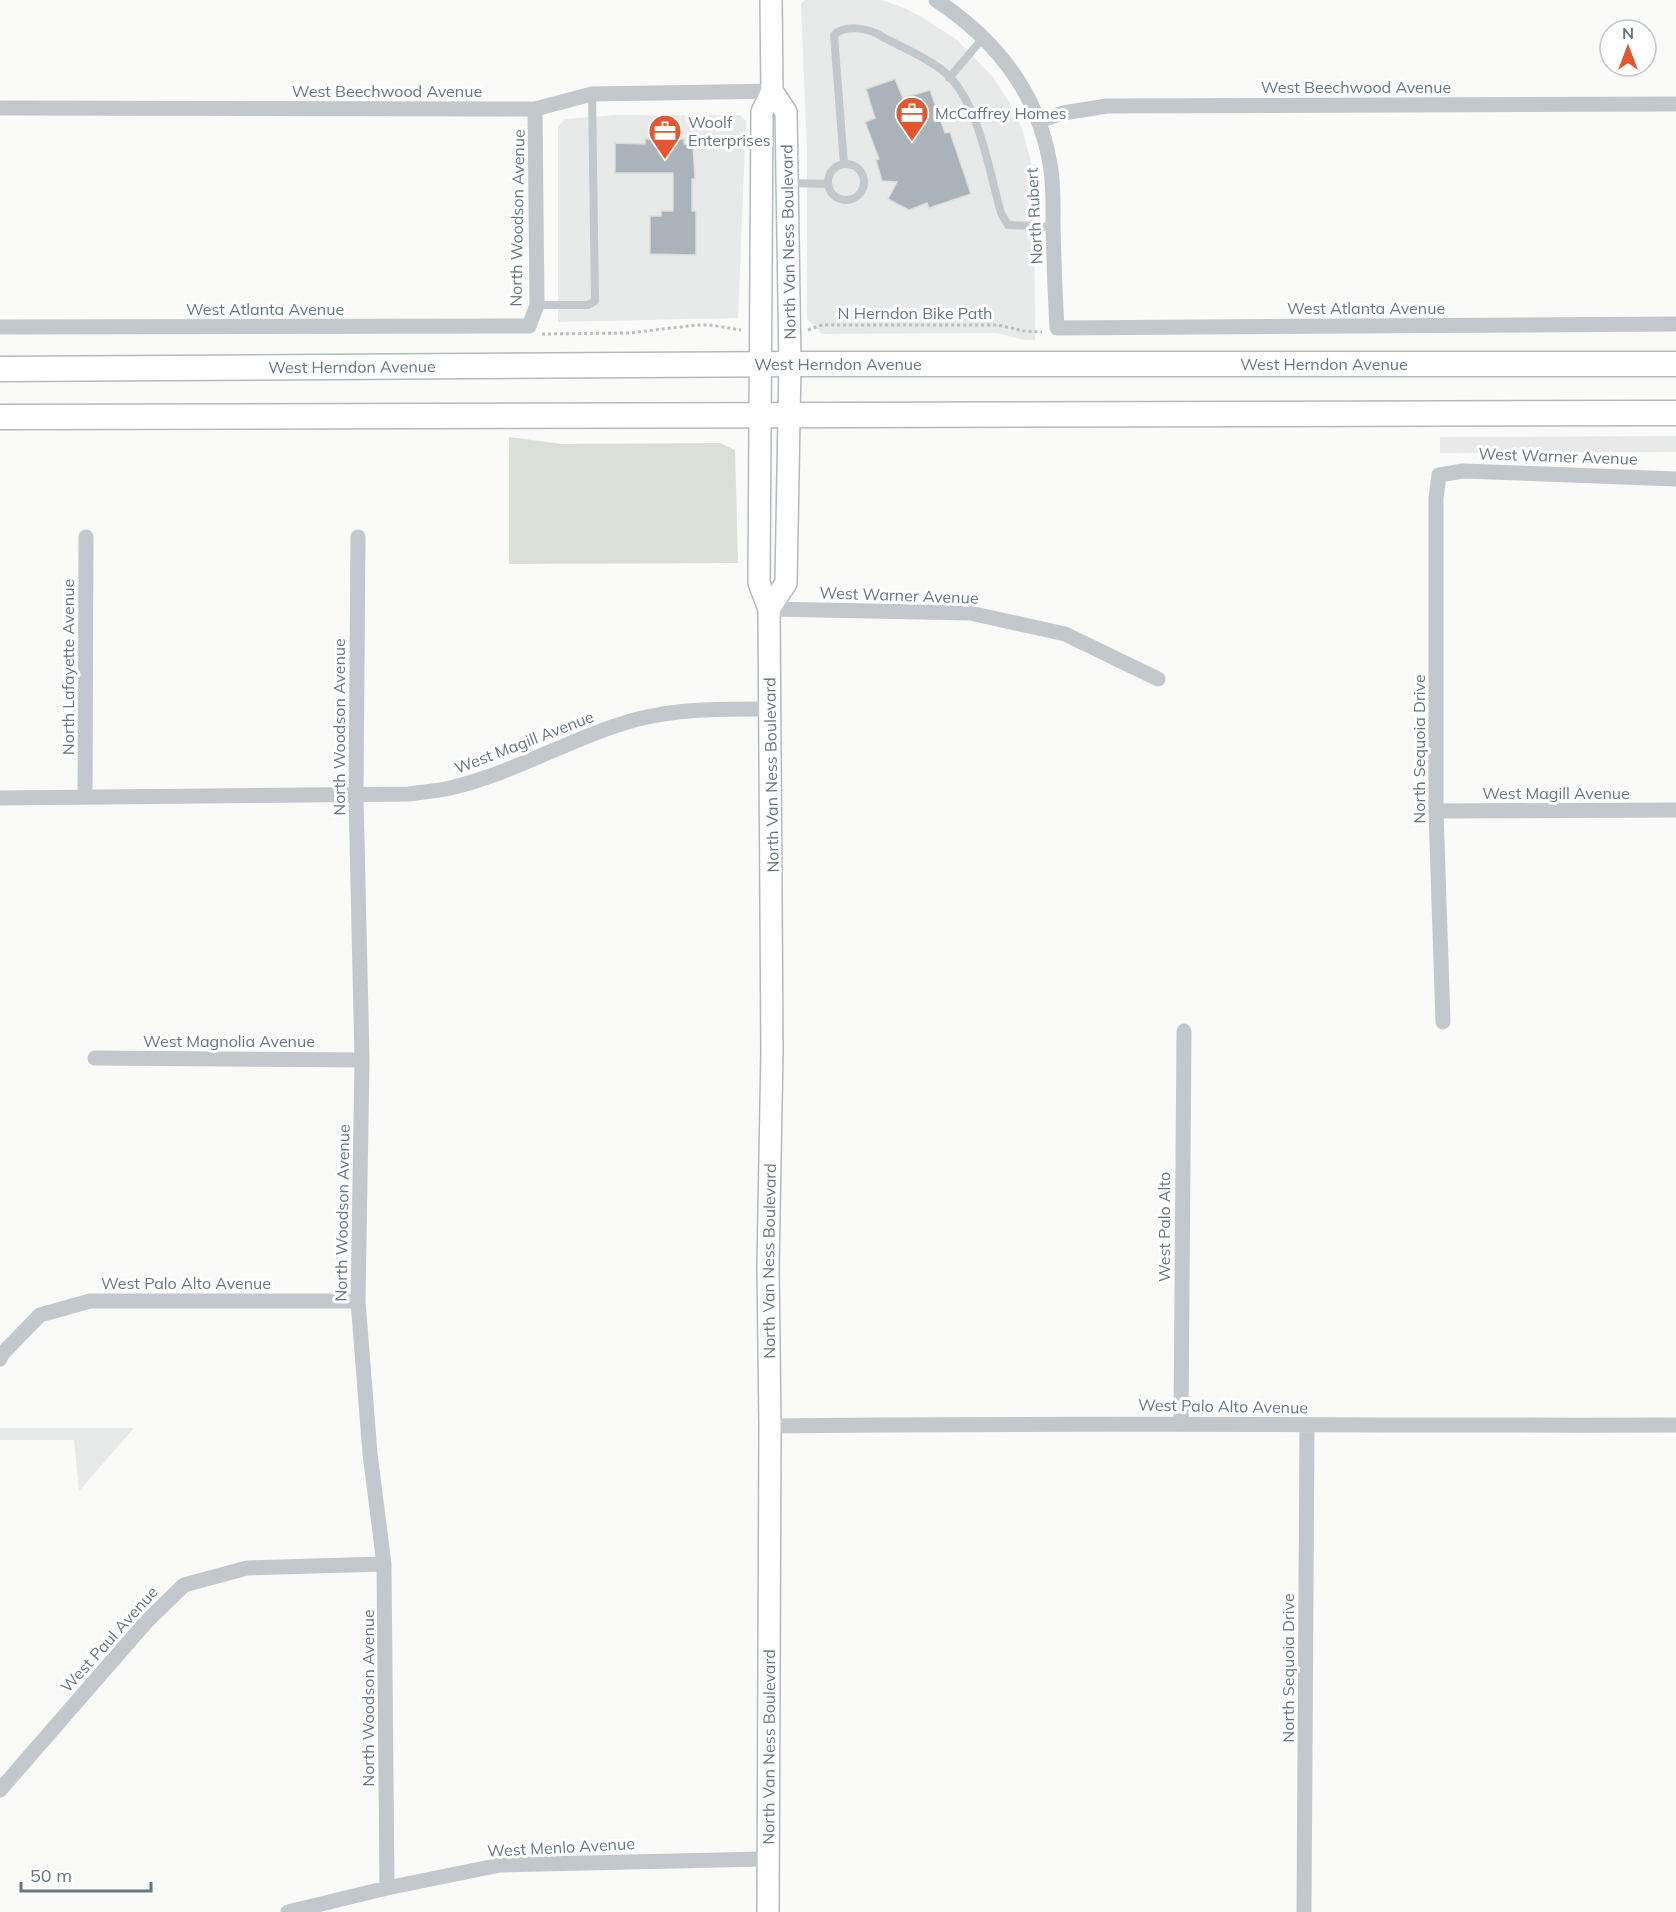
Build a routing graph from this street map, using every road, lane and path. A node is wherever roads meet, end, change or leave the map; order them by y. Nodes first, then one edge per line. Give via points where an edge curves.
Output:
1 (771, 0) edge
2 (936, 0) edge
3 (984, 37) junction
4 (949, 78) junction
5 (771, 91) junction
6 (592, 94) junction
7 (1676, 104) edge
8 (0, 108) edge
9 (536, 109) junction
10 (1039, 121) junction
11 (844, 164) junction
12 (788, 183) junction
13 (828, 184) junction
14 (1053, 227) junction
15 (537, 305) junction
16 (1676, 324) edge
17 (0, 327) edge
18 (1057, 328) junction
19 (535, 330) junction
20 (808, 330) dead end
21 (744, 331) dead end
22 (790, 364) junction
23 (1676, 364) edge
24 (761, 365) junction
25 (0, 369) edge
26 (1676, 412) edge
27 (789, 413) junction
28 (759, 414) junction
29 (0, 417) edge
30 (1439, 475) joint
31 (1676, 479) edge
32 (86, 537) dead end
33 (358, 537) dead end
34 (769, 609) junction
35 (1158, 679) dead end
36 (770, 709) junction
37 (356, 795) junction
38 (85, 797) junction
39 (0, 798) edge
40 (1676, 810) edge
41 (1436, 811) junction
42 (1443, 1022) dead end
43 (1184, 1031) dead end
44 (96, 1058) dead end
45 (362, 1060) junction
46 (358, 1301) junction
47 (0, 1359) edge
48 (1181, 1423) junction
49 (1307, 1425) junction
50 (1676, 1425) edge
51 (770, 1426) junction
52 (384, 1564) junction
53 (0, 1790) edge
54 (768, 1859) junction
55 (387, 1888) junction
56 (288, 1912) edge
57 (768, 1912) edge
58 (1304, 1912) edge

1 - 5 street, North Van Ness Boulevard
2 - 3 street, North Rubert
3 - 4 lane
3 - 10 street, North Rubert via 1025,91
4 - 11 lane via 943,70 875,32 840,29 834,36
4 - 14 lane via 973,113 1001,213 1008,225
5 - 6 street, West Beechwood Avenue
5 - 12 street, North Van Ness Boulevard via 786,112
5 - 24 street, North Van Ness Boulevard via 762,112
6 - 9 street, West Beechwood Avenue
6 - 15 lane via 595,302
7 - 10 street, West Beechwood Avenue via 1107,106 1063,112
8 - 9 street, West Beechwood Avenue
9 - 15 street, North Woodson Avenue
10 - 14 street, North Rubert via 1050,166
11 - 13 lane via 830,173
11 - 13 lane via 861,171 864,182 860,194 843,200 832,195
12 - 13 lane
12 - 22 street, North Van Ness Boulevard
14 - 18 street, North Rubert
15 - 19 street, North Woodson Avenue
16 - 18 street, West Atlanta Avenue
17 - 19 street, West Atlanta Avenue
18 - 20 path, N Herndon Bike Path via 1045,332 998,325 860,325
19 - 21 path via 629,333 710,325
22 - 23 main road, West Herndon Avenue
22 - 24 main road, West Herndon Avenue
22 - 27 street, North Van Ness Boulevard
24 - 25 main road, West Herndon Avenue
24 - 28 street, North Van Ness Boulevard
26 - 27 main road
27 - 28 main road
27 - 34 street, North Van Ness Boulevard via 786,582
28 - 29 main road
28 - 34 street, North Van Ness Boulevard via 759,583
30 - 31 street, West Warner Avenue via 1463,471
30 - 41 street, North Sequoia Drive
32 - 38 street, North Lafayette Avenue
33 - 37 street, North Woodson Avenue
34 - 35 street, West Warner Avenue via 970,612 1065,634
34 - 36 street, North Van Ness Boulevard
36 - 37 street, West Magill Avenue via 667,713 601,732 449,789
36 - 51 street, North Van Ness Boulevard
37 - 38 street, West Magill Avenue
37 - 45 street, North Woodson Avenue
38 - 39 street, West Magill Avenue
40 - 41 street, West Magill Avenue
41 - 42 street, North Sequoia Drive
43 - 48 street, West Palo Alto
44 - 45 street, West Magnolia Avenue
45 - 46 street, North Woodson Avenue
46 - 47 street, West Palo Alto Avenue via 90,1301 40,1315
46 - 52 street, North Woodson Avenue via 370,1454
48 - 49 street, West Palo Alto Avenue
48 - 51 street, West Palo Alto Avenue
49 - 50 street, West Palo Alto Avenue
49 - 58 street, North Sequoia Drive
51 - 54 street, North Van Ness Boulevard
52 - 53 street, West Paul Avenue via 247,1568 184,1585 147,1621
52 - 55 street, North Woodson Avenue
54 - 55 street, West Menlo Avenue via 500,1865
54 - 57 street, North Van Ness Boulevard
55 - 56 street, West Menlo Avenue

